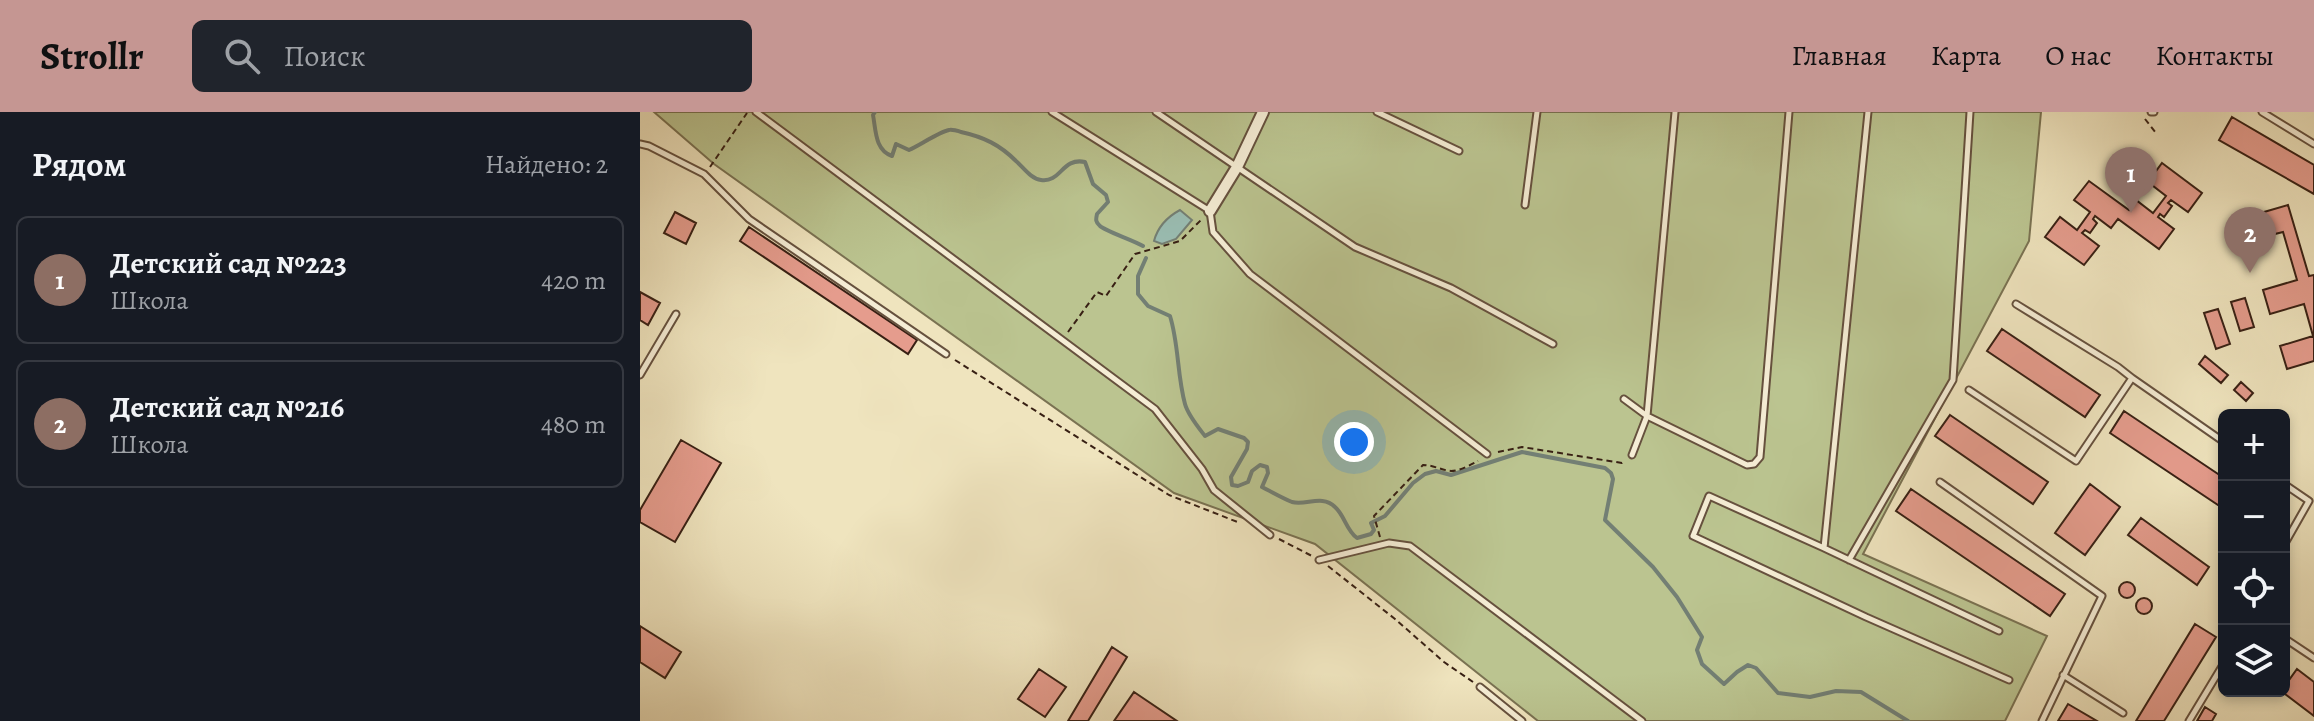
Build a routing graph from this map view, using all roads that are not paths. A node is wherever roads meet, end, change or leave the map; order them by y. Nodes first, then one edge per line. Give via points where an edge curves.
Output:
1 (756, 112) edge
2 (1052, 112) edge
3 (1156, 112) edge
4 (1263, 112) edge
5 (1377, 112) edge
6 (1537, 112) edge
7 (1675, 112) edge
8 (1789, 112) edge
9 (1868, 112) edge
10 (1970, 112) edge
11 (2262, 112) edge
12 (640, 144) edge
13 (2314, 144) edge
14 (1459, 151) dead end
15 (1237, 167) junction
16 (1525, 205) dead end
17 (1210, 211) junction
18 (2016, 304) dead end
19 (676, 314) dead end
20 (1553, 344) dead end
21 (946, 354) road end
22 (640, 375) edge
23 (2132, 378) junction
24 (1969, 390) dead end
25 (1624, 399) dead end
26 (1647, 416) junction
27 (2218, 438) edge
28 (1487, 454) road end
29 (1632, 455) road end
30 (1940, 482) dead end
31 (2290, 488) edge
32 (2290, 534) edge
33 (1270, 535) road end
34 (1824, 548) junction
35 (1319, 560) road end
36 (1849, 560) junction
37 (1999, 631) dead end
38 (2290, 642) edge
39 (2314, 658) edge
40 (2218, 673) edge
41 (2063, 675) junction
42 (2009, 680) dead end
43 (1480, 687) road end
44 (2123, 713) dead end
45 (1522, 721) edge
46 (1642, 721) edge
47 (2042, 721) edge
48 (2189, 721) edge

1 - 33 lane via 1155,409 1214,490
2 - 17 lane
3 - 15 lane
4 - 15 street
5 - 14 lane
6 - 16 lane
7 - 26 lane
8 - 26 lane via 1760,457 1747,465
9 - 34 lane
10 - 36 lane via 1953,380
11 - 13 lane
12 - 21 lane via 704,174 749,219
15 - 17 street
15 - 20 lane via 1355,247 1451,288
17 - 28 lane via 1213,232 1250,274
18 - 23 lane
19 - 22 lane
23 - 24 lane via 2076,461
23 - 27 lane
25 - 26 lane
26 - 29 lane
30 - 41 lane via 2102,596
31 - 32 lane via 2309,501
34 - 36 lane
34 - 42 lane via 1709,496 1693,536
35 - 46 lane via 1389,543 1410,546
36 - 37 lane
38 - 39 lane
40 - 48 lane
41 - 44 lane
41 - 47 lane
43 - 45 lane

